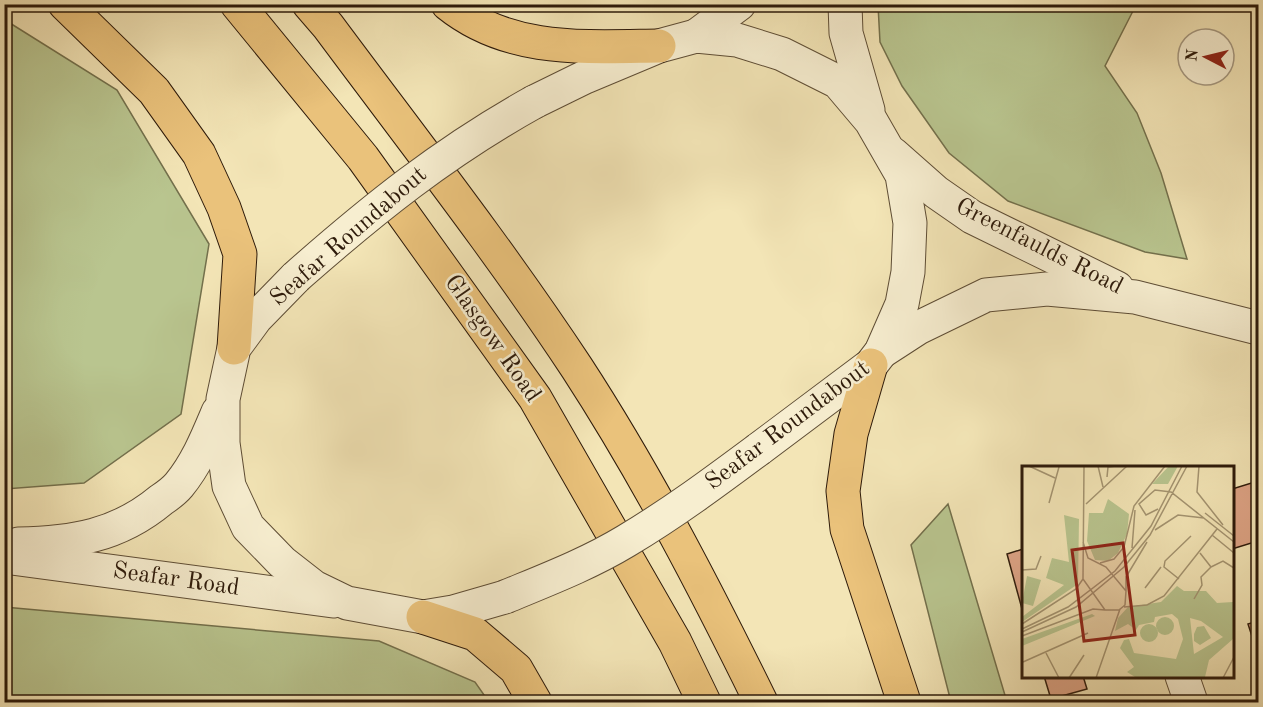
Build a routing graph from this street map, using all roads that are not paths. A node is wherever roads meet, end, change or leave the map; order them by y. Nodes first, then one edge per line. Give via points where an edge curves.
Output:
1 (65, 4) edge
2 (237, 4) edge
3 (309, 4) edge
4 (448, 4) edge
5 (739, 4) edge
6 (845, 4) edge
7 (696, 36) junction
8 (658, 46) junction
9 (871, 121) junction
10 (888, 150) junction
11 (1135, 297) junction
12 (1258, 328) edge
13 (234, 348) junction
14 (876, 358) junction
15 (224, 399) junction
16 (4, 544) edge
17 (4, 557) edge
18 (347, 603) junction
19 (423, 617) junction
20 (1183, 677) edge
21 (535, 702) edge
22 (704, 702) edge
23 (761, 702) edge
24 (904, 702) edge
25 (1191, 702) edge

1 - 13 main road via 154,91 199,154 224,207 240,254
2 - 22 main road, Glasgow Road via 363,158 535,398 675,642
3 - 23 main road via 524,291 577,369 690,562
4 - 8 main road via 463,17 501,35 536,43
5 - 7 street
6 - 9 street via 846,33
7 - 8 street, Seafar Roundabout
7 - 9 street, Seafar Roundabout via 737,40 782,54 838,82
8 - 13 street, Seafar Roundabout, bridge via 534,102 403,186 296,277 256,318
9 - 10 street, Seafar Roundabout
10 - 11 street, Greenfaulds Road via 936,192 972,216
10 - 14 street, Seafar Roundabout via 902,175 910,223 908,272 902,304
11 - 12 street, Greenfaulds Road
11 - 14 street, Greenfaulds Road via 1047,289 986,295 918,328
13 - 15 street, Seafar Roundabout
14 - 19 street, Seafar Roundabout, bridge via 759,449 624,542 505,597
14 - 24 main road via 851,434 843,491 847,530
15 - 16 street, Seafar Road via 202,450 178,487 145,514 106,533 56,543
15 - 18 street, Seafar Roundabout via 223,443 229,486 248,527 282,562 314,587
17 - 18 street, Seafar Road
18 - 19 street, Seafar Roundabout
19 - 21 main road via 475,634 516,669
20 - 25 street

